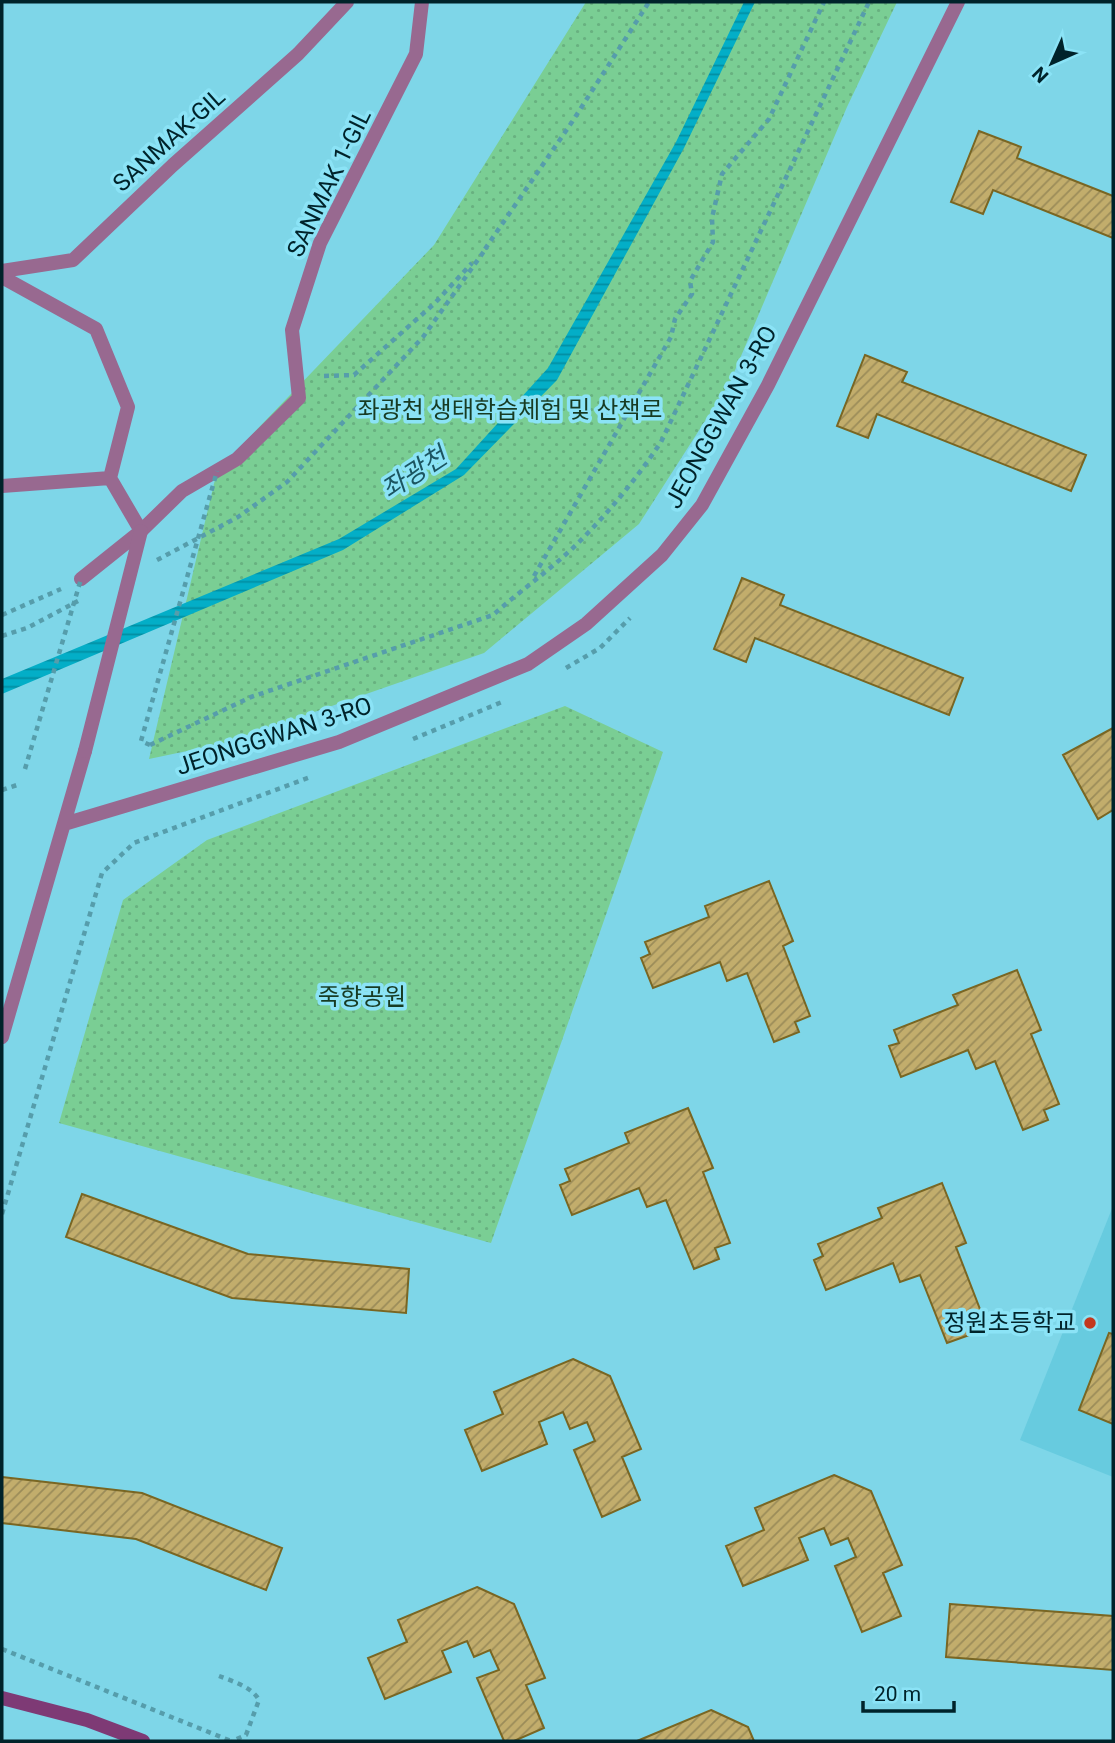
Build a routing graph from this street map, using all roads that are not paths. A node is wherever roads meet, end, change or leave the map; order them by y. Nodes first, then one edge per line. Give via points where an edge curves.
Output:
1 (346, 2) edge
2 (422, 2) edge
3 (958, 2) edge
4 (2, 271) edge
5 (2, 277) edge
6 (110, 478) junction
7 (2, 486) edge
8 (141, 531) junction
9 (81, 579) road end
10 (64, 824) junction
11 (2, 1037) edge
12 (2, 1698) edge
13 (143, 1741) edge

1 - 4 street, SANMAK-GIL via 298,54 73,260
2 - 8 street, SANMAK 1-GIL via 416,54 320,243 292,330 299,398 237,459 182,491
3 - 10 street, JEONGGWAN 3-RO via 768,385 702,505 662,555 586,624 528,664 339,742
5 - 6 street via 96,329 128,407
6 - 7 street
6 - 8 street
8 - 9 street, SANMAK 1-GIL
8 - 10 street, bridge
10 - 11 street
12 - 13 street via 88,1720

